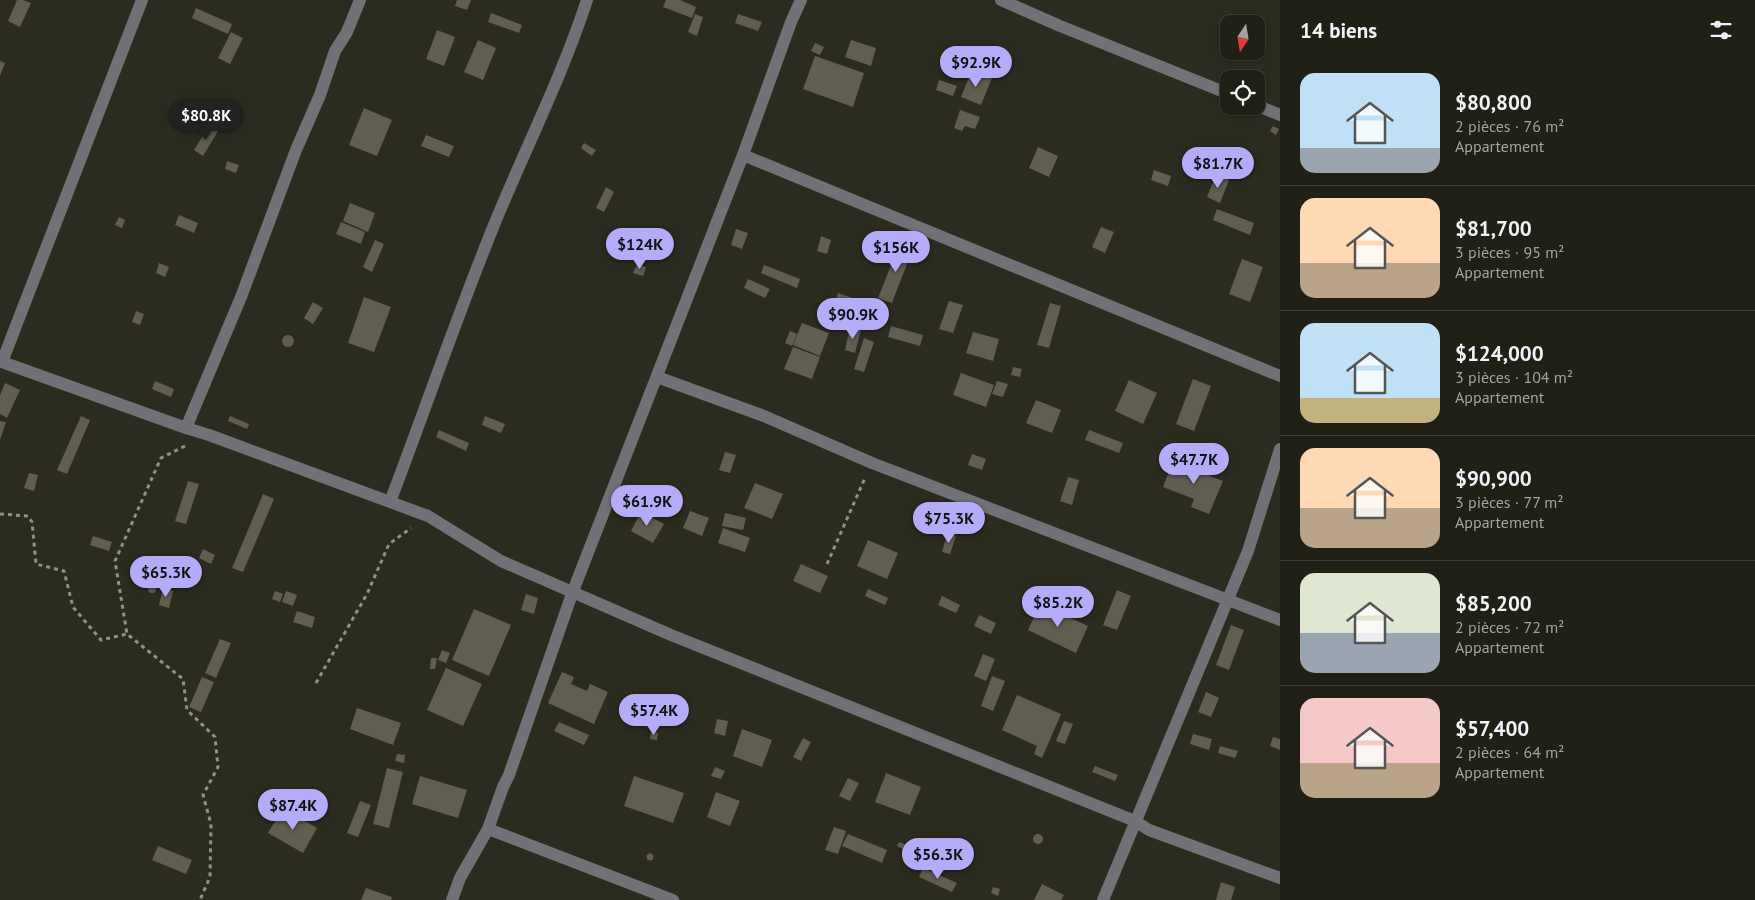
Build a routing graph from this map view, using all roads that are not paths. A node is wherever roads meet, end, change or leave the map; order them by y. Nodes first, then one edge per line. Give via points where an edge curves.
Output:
1 (142, 0) edge
2 (360, 0) edge
3 (587, 0) edge
4 (801, 0) edge
5 (1001, 0) edge
6 (1220, 90) edge
7 (1265, 109) edge
8 (1280, 115) edge
9 (743, 155) junction
10 (1280, 376) edge
11 (657, 377) junction
12 (186, 428) junction
13 (1280, 449) edge
14 (390, 502) junction
15 (573, 591) junction
16 (1227, 600) junction
17 (1280, 620) edge
18 (1135, 821) junction
19 (488, 829) junction
20 (1280, 878) edge
21 (452, 900) edge
22 (673, 900) edge
23 (1103, 900) edge

1 - 12 street via 2,362
2 - 12 street via 335,51 241,297
3 - 14 street via 560,74 494,225
4 - 9 street
5 - 6 street
7 - 8 street
9 - 10 street
9 - 11 street
11 - 15 street
11 - 16 street via 764,416 872,463
12 - 14 street
13 - 16 street via 1248,551
14 - 15 street via 428,516 501,561
15 - 18 street via 671,635
15 - 19 street via 510,775
16 - 17 street
16 - 18 street
18 - 20 street via 1149,830
18 - 23 street
19 - 21 street via 460,878
19 - 22 street

